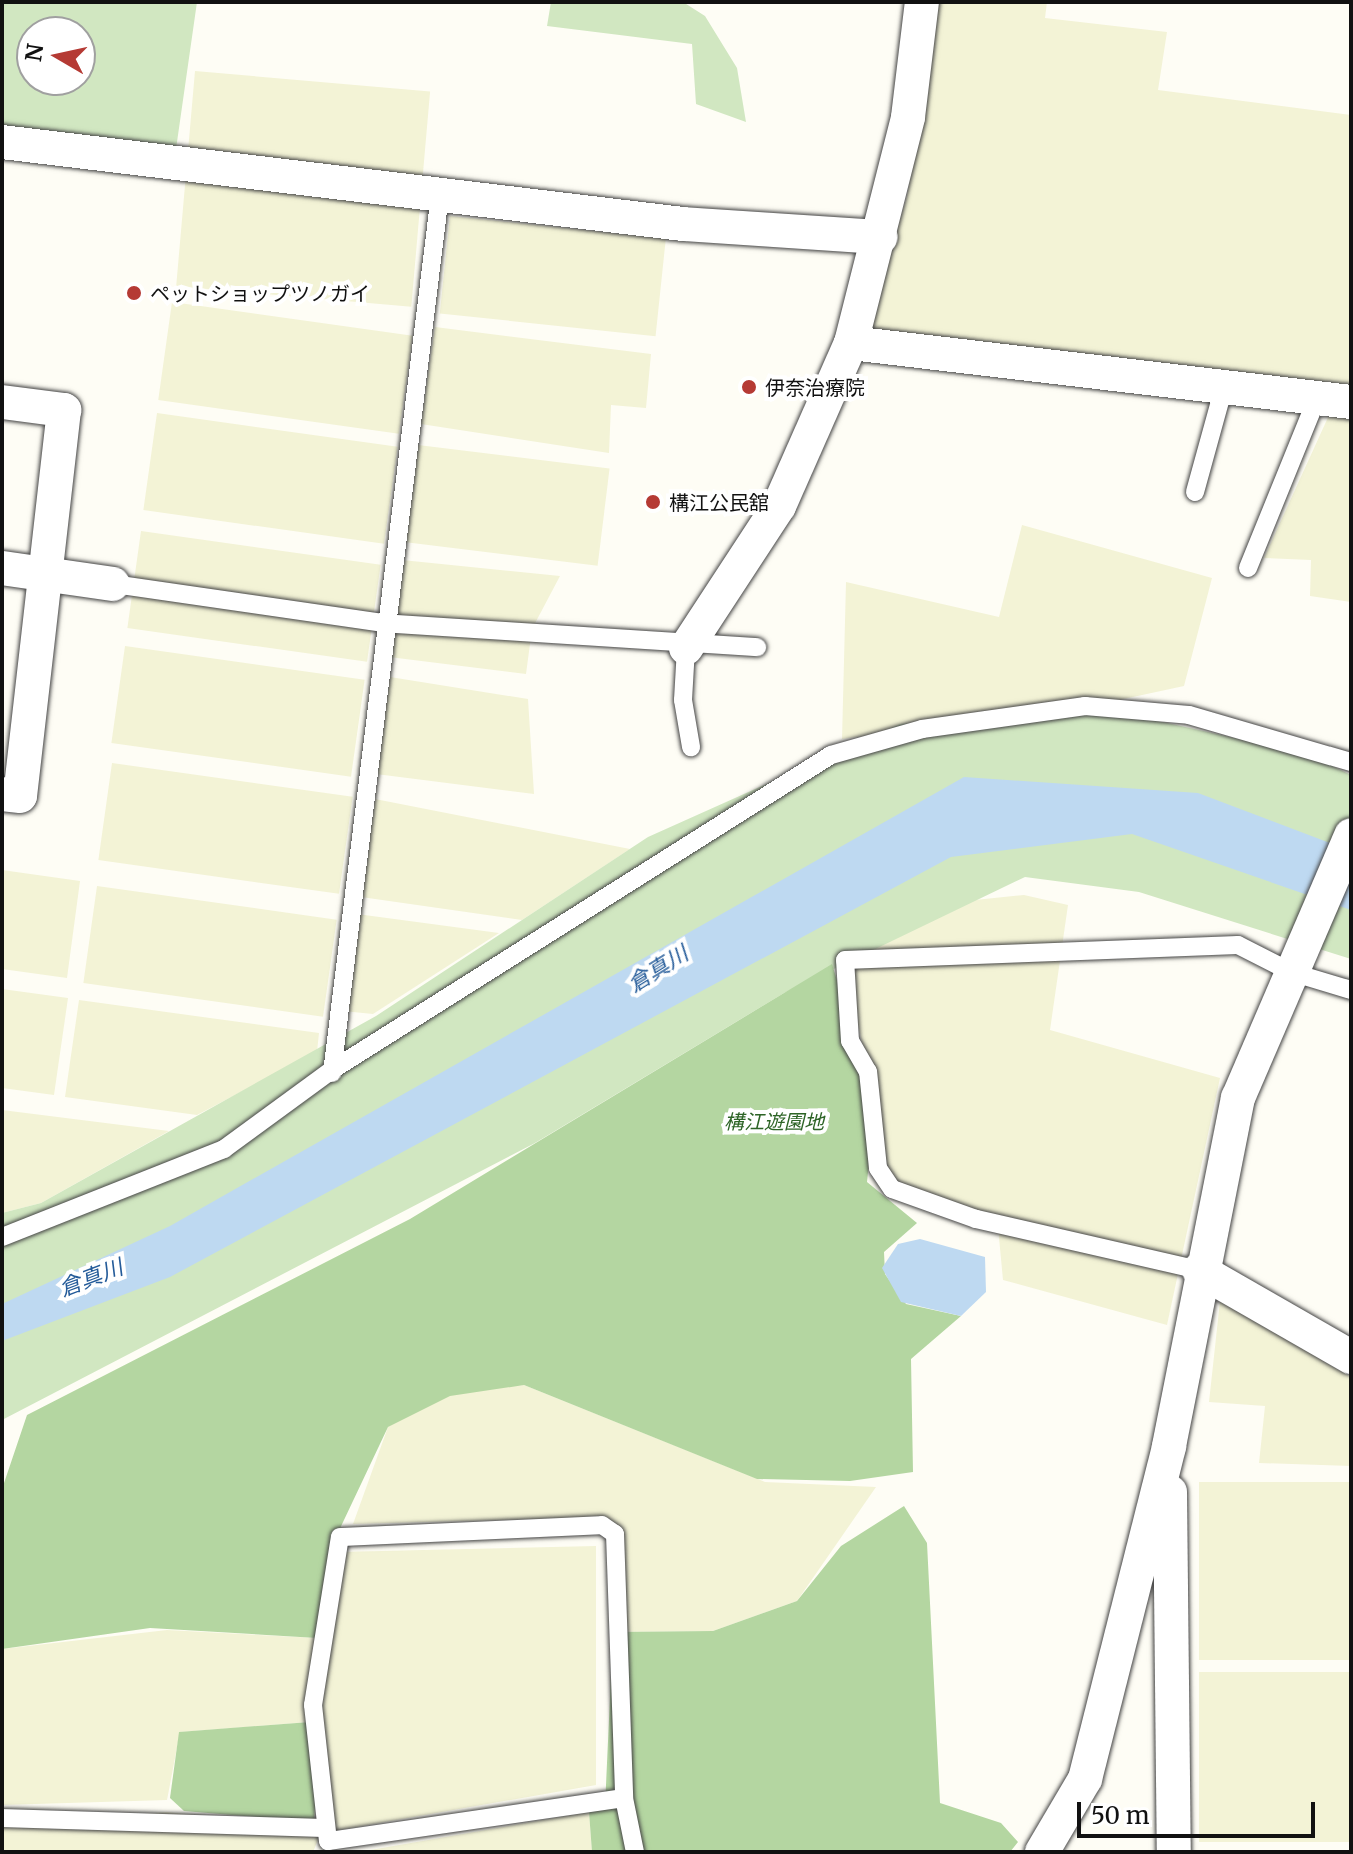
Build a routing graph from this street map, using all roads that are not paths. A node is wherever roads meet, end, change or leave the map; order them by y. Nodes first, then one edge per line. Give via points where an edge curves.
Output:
1 (922, 2) edge
2 (2, 142) edge
3 (440, 195) junction
4 (881, 237) junction
5 (851, 343) junction
6 (1224, 387) junction
7 (1317, 398) junction
8 (2, 402) edge
9 (1351, 402) edge
10 (1195, 492) dead end
11 (2, 568) edge
12 (1248, 568) dead end
13 (46, 573) junction
14 (113, 584) joint
15 (382, 623) junction
16 (757, 647) dead end
17 (686, 648) junction
18 (691, 747) dead end
19 (1351, 762) edge
20 (2, 794) edge
21 (1351, 835) edge
22 (1295, 962) junction
23 (1351, 990) edge
24 (332, 1072) junction
25 (2, 1237) edge
26 (1199, 1270) junction
27 (1351, 1357) edge
28 (1169, 1446) junction
29 (624, 1798) junction
30 (2, 1818) edge
31 (323, 1828) junction
32 (635, 1852) edge
33 (1042, 1852) edge
34 (1174, 1852) edge

1 - 4 street
2 - 3 street
3 - 4 street via 683,224
3 - 15 lane
4 - 5 street
5 - 6 street
5 - 17 street via 779,506
6 - 7 street
6 - 10 lane
7 - 9 street
7 - 12 lane
8 - 13 street via 64,410
11 - 13 street
13 - 14 street
13 - 20 street via 20,796
14 - 15 lane
15 - 17 lane
15 - 24 lane
16 - 17 lane
17 - 18 lane via 683,700
19 - 24 lane via 1189,715 1085,706 922,729 831,755
21 - 22 street
22 - 23 lane
22 - 26 street via 1238,1098
22 - 26 lane via 1238,945 845,960 850,1041 868,1072 878,1168 892,1189 976,1219
24 - 25 lane via 224,1149
26 - 27 street
26 - 28 street
28 - 33 street via 1085,1779
28 - 34 street
29 - 31 lane via 328,1841
29 - 31 lane via 615,1534 602,1525 340,1537 313,1705
29 - 32 lane
30 - 31 lane

